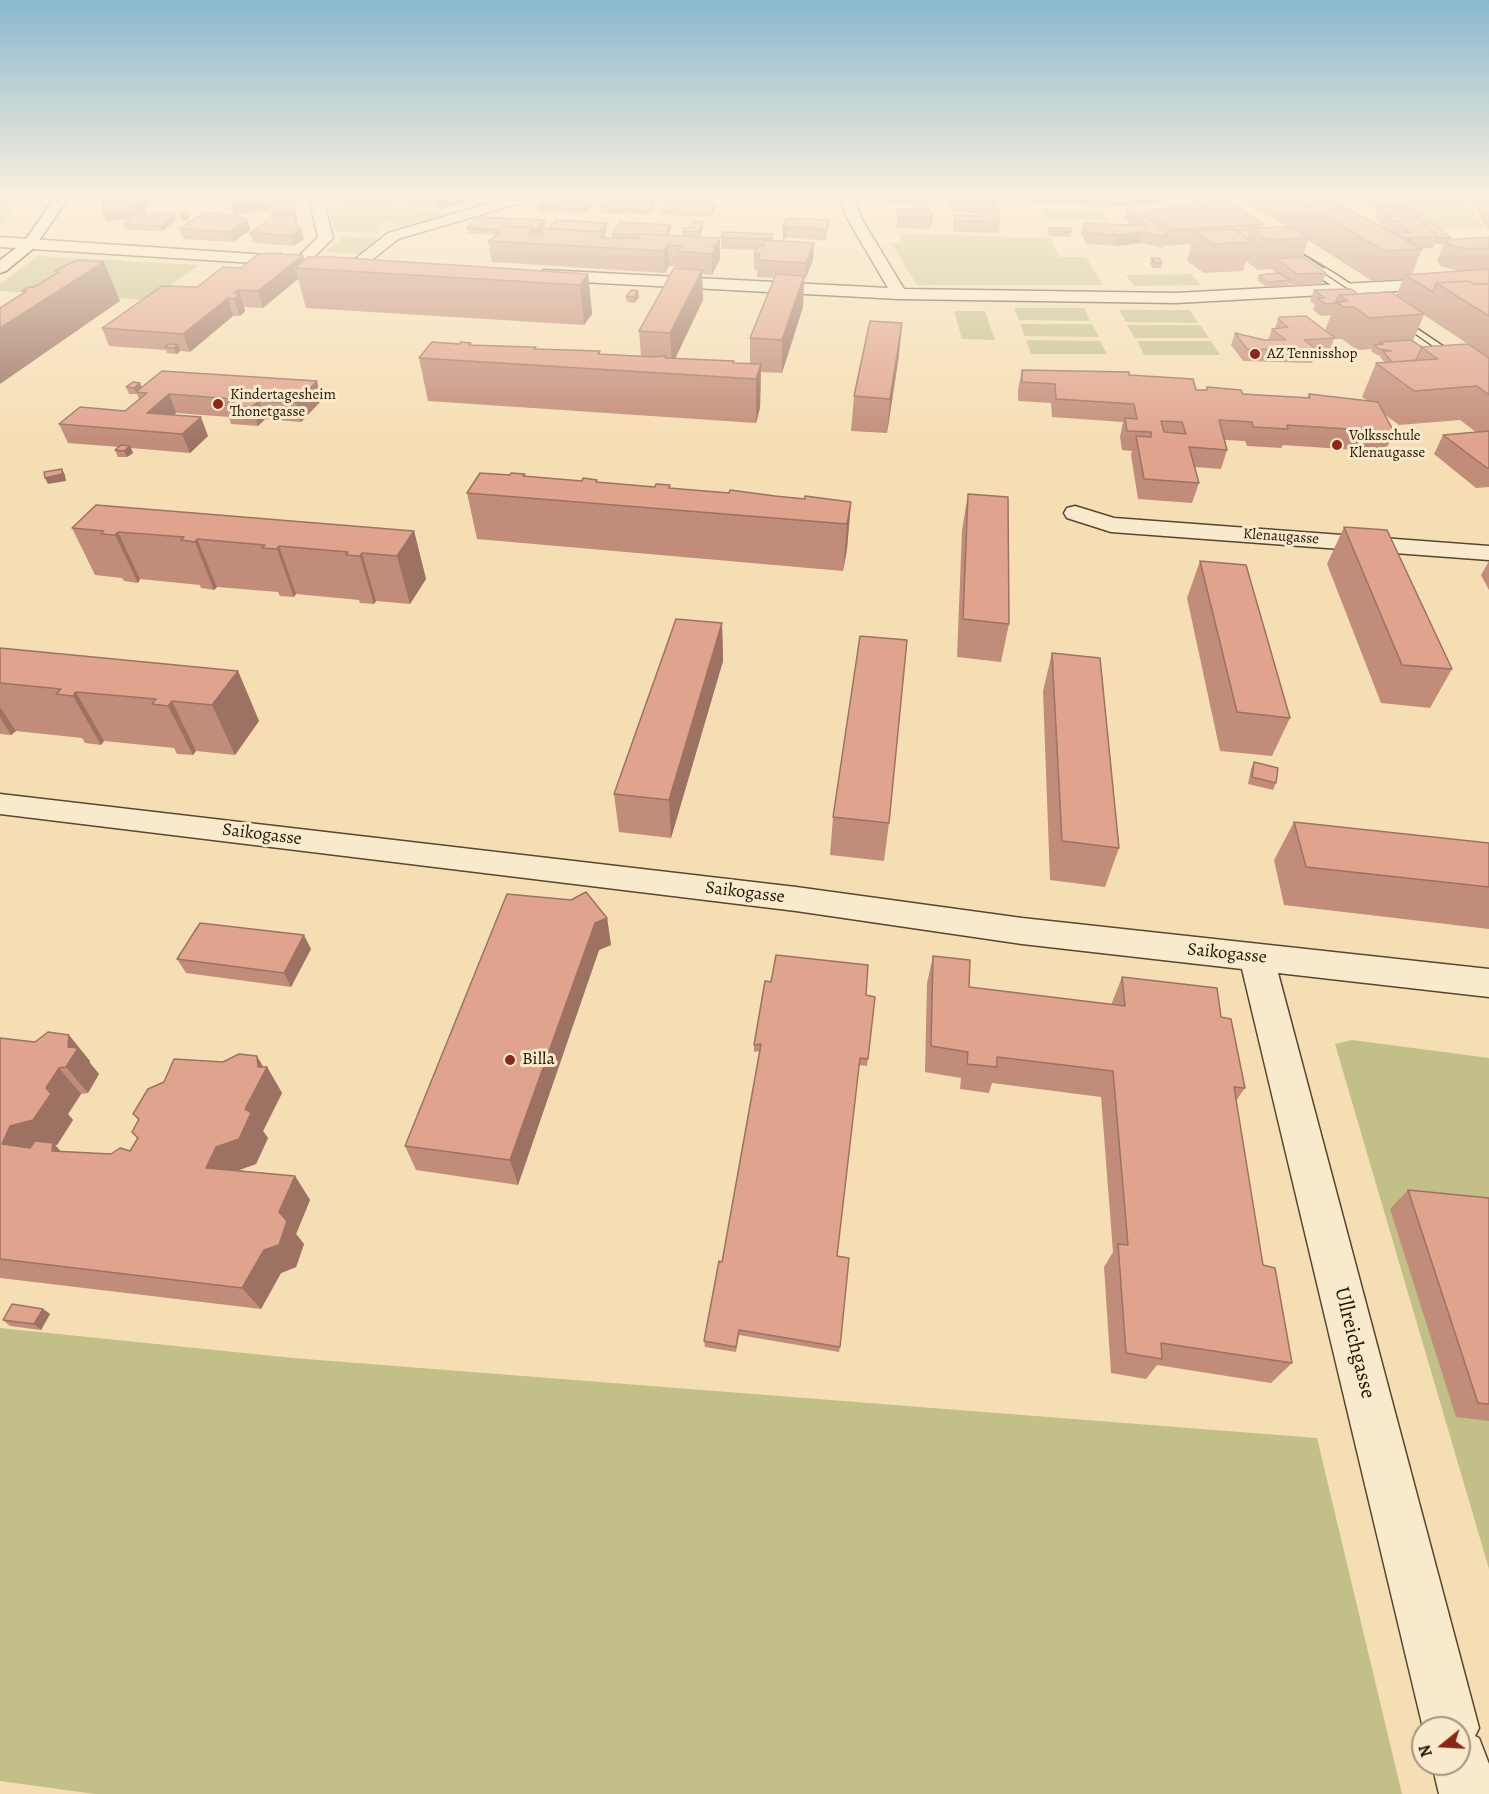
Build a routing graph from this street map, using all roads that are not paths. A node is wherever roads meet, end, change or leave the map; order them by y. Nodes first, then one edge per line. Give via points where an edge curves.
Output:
1 (600, 278) edge
2 (889, 278) edge
3 (1338, 278) edge
4 (1341, 278) edge
5 (1419, 278) edge
6 (1489, 281) edge
7 (1430, 285) junction
8 (1357, 289) junction
9 (899, 294) junction
10 (1489, 371) edge
11 (1489, 386) edge
12 (1075, 513) dead end
13 (1489, 553) edge
14 (0, 804) edge
15 (1256, 957) junction
16 (1489, 983) edge
17 (1449, 1716) edge
18 (1464, 1776) edge
19 (1468, 1794) edge

1 - 9 street
2 - 9 street
3 - 8 street
4 - 8 street
5 - 7 street
6 - 7 street
7 - 8 street
8 - 9 street via 1193,297
8 - 10 street
8 - 11 street
12 - 13 street, Klenaugasse via 1111,525
14 - 15 street, Saikogasse
15 - 16 street, Saikogasse
15 - 17 street, Ullreichgasse
18 - 19 street

